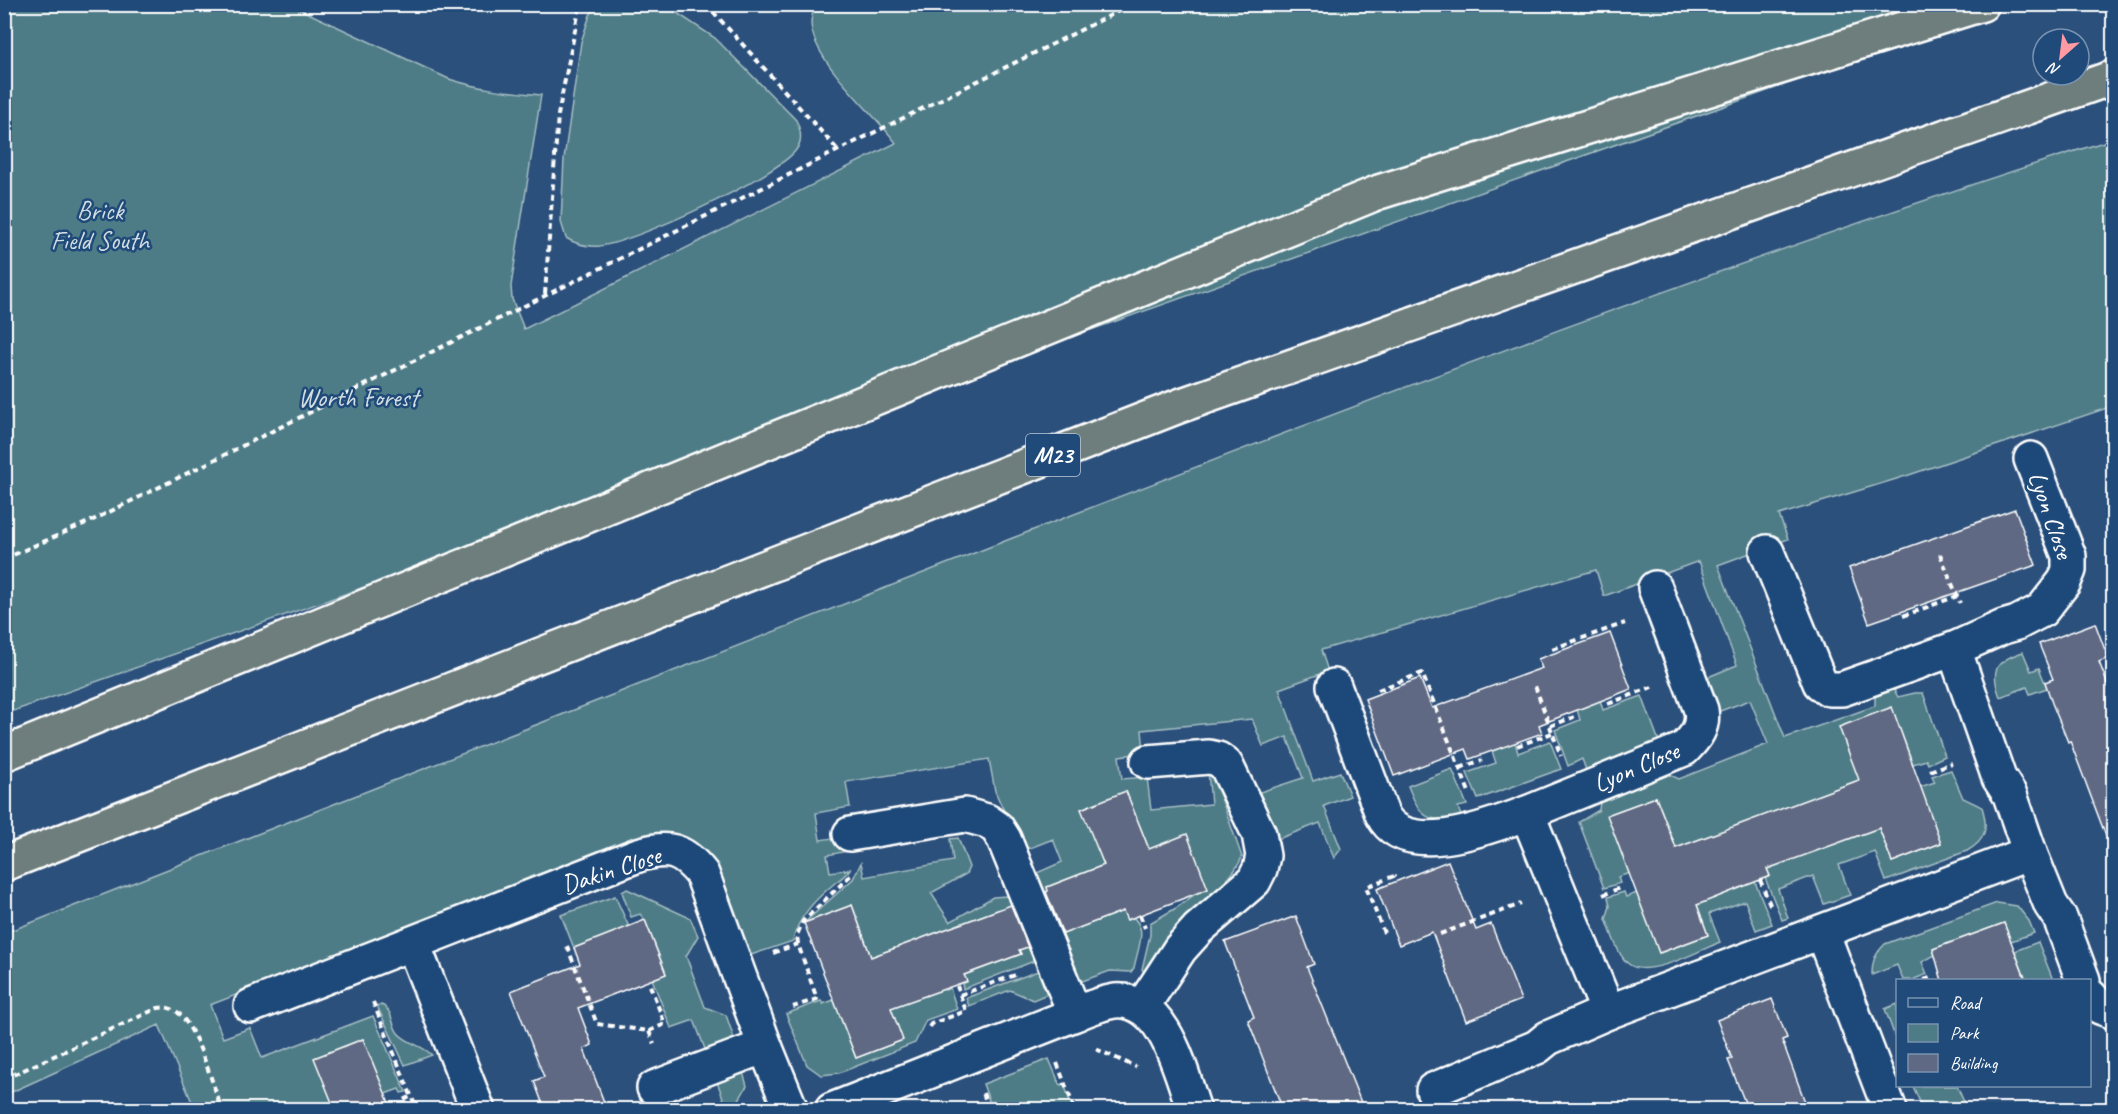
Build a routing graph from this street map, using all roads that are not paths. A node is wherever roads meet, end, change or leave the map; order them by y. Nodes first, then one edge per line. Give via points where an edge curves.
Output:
1 (1982, 4) edge
2 (2114, 78) edge
3 (2031, 459) dead end
4 (1767, 552) dead end
5 (1659, 599) road end
6 (1954, 649) junction
7 (1338, 695) road end
8 (4, 754) edge
9 (1148, 762) dead end
10 (1527, 813) junction
11 (850, 834) road end
12 (2030, 853) junction
13 (4, 864) edge
14 (1822, 932) junction
15 (413, 944) junction
16 (2083, 979) edge
17 (2091, 997) edge
18 (251, 1006) dead end
19 (1142, 1007) junction
20 (1608, 1012) junction
21 (2114, 1012) edge
22 (1075, 1014) junction
23 (765, 1046) junction
24 (661, 1085) road end
25 (1433, 1090) dead end
26 (478, 1110) edge
27 (791, 1110) edge
28 (832, 1110) edge
29 (1194, 1110) edge
30 (1890, 1110) edge

1 - 8 highway via 1379,192
2 - 13 highway, M23 via 1179,406
3 - 6 street, Lyon Close via 2069,556 2070,570 2042,610
4 - 6 street, Lyon Close via 1820,683 1829,689 1842,689
5 - 10 street, Lyon Close via 1701,710 1703,722 1699,732 1684,749
6 - 12 street
7 - 10 street, Lyon Close via 1382,814 1395,829 1427,838 1451,836
9 - 19 street via 1209,757 1226,765 1259,834 1263,856 1254,882 1180,949
10 - 20 street
11 - 22 street via 965,815 997,828
12 - 14 street
12 - 16 street
14 - 20 street
14 - 30 street
15 - 18 street, Dakin Close
15 - 23 street, Dakin Close via 638,855 668,850 681,854 702,874
15 - 26 street
17 - 21 street via 2100,1007
19 - 22 street via 1115,1001
19 - 29 street via 1152,1015 1172,1047
20 - 25 street via 1548,1038 1537,1047
22 - 28 street
23 - 24 street
23 - 27 street, Dakin Close

